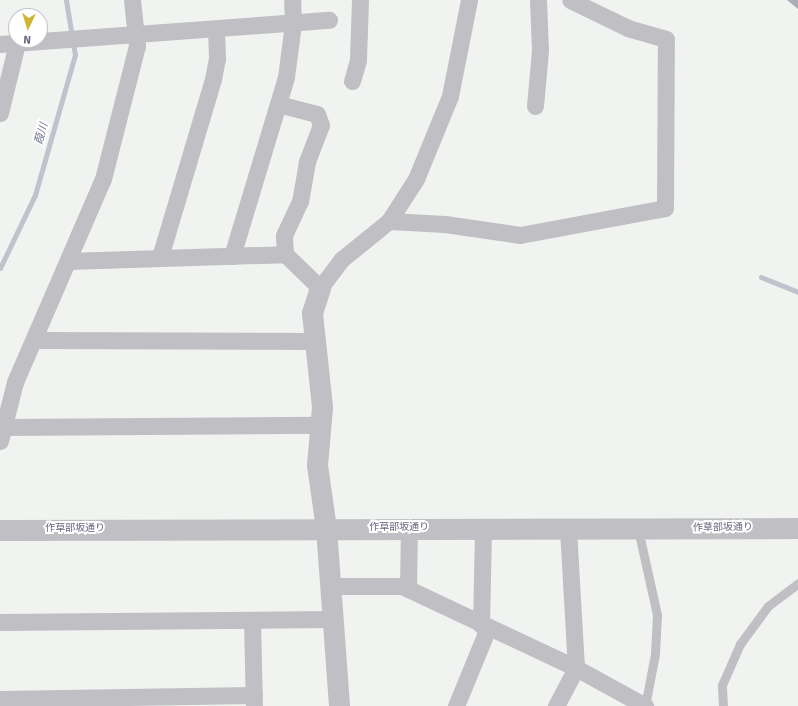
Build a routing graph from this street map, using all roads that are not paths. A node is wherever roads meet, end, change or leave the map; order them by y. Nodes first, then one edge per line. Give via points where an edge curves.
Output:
1 (132, 0) edge
2 (292, 0) edge
3 (360, 0) edge
4 (469, 0) edge
5 (538, 0) edge
6 (570, 0) edge
7 (329, 20) dead end
8 (293, 24) junction
9 (216, 30) junction
10 (137, 35) junction
11 (48, 41) edge
12 (16, 48) edge
13 (352, 81) dead end
14 (278, 104) junction
15 (535, 106) dead end
16 (0, 113) edge
17 (389, 221) junction
18 (285, 254) junction
19 (232, 256) junction
20 (160, 257) junction
21 (68, 261) junction
22 (320, 288) junction
23 (34, 340) junction
24 (314, 341) junction
25 (319, 426) junction
26 (2, 434) edge
27 (326, 528) junction
28 (409, 528) junction
29 (798, 528) edge
30 (483, 529) junction
31 (638, 529) junction
32 (0, 530) edge
33 (568, 530) junction
34 (798, 583) edge
35 (330, 586) junction
36 (408, 589) junction
37 (333, 619) junction
38 (252, 620) junction
39 (0, 622) edge
40 (485, 626) junction
41 (576, 668) junction
42 (0, 699) edge
43 (254, 700) edge
44 (339, 706) edge
45 (456, 706) edge
46 (556, 706) edge
47 (645, 706) edge
48 (723, 706) edge

1 - 10 street
2 - 8 street
3 - 13 street via 358,60
4 - 17 street via 450,96 416,179
5 - 15 street via 540,50
6 - 17 street via 628,28 666,39 665,208 520,235 446,224
7 - 8 street
8 - 9 street
8 - 14 street via 291,55
9 - 10 street
9 - 20 street via 218,58 213,79
10 - 11 street
10 - 21 street via 130,81 103,179
12 - 16 street
14 - 18 street via 317,114 321,125 307,162 300,201 284,236
14 - 19 street
17 - 22 street via 342,260
18 - 19 street
18 - 22 street
19 - 20 street
20 - 21 street
21 - 23 street
22 - 24 street via 312,313
23 - 24 street
23 - 26 street via 15,382
24 - 25 street via 322,407
25 - 26 street
25 - 27 street via 317,465
27 - 28 street, 作草部坂通り
27 - 32 street, 作草部坂通り
27 - 35 street
28 - 30 street, 作草部坂通り
28 - 36 street
29 - 31 street, 作草部坂通り
30 - 33 street, 作草部坂通り
30 - 40 street
31 - 33 street, 作草部坂通り
31 - 47 lane via 657,615 655,654
33 - 41 street
34 - 48 lane via 768,606 740,644 722,685
35 - 36 street via 402,586
35 - 37 street
36 - 40 street
37 - 38 street
37 - 44 street
38 - 39 street
38 - 43 street
40 - 41 street
40 - 45 street
41 - 46 street
41 - 47 street
42 - 43 street

